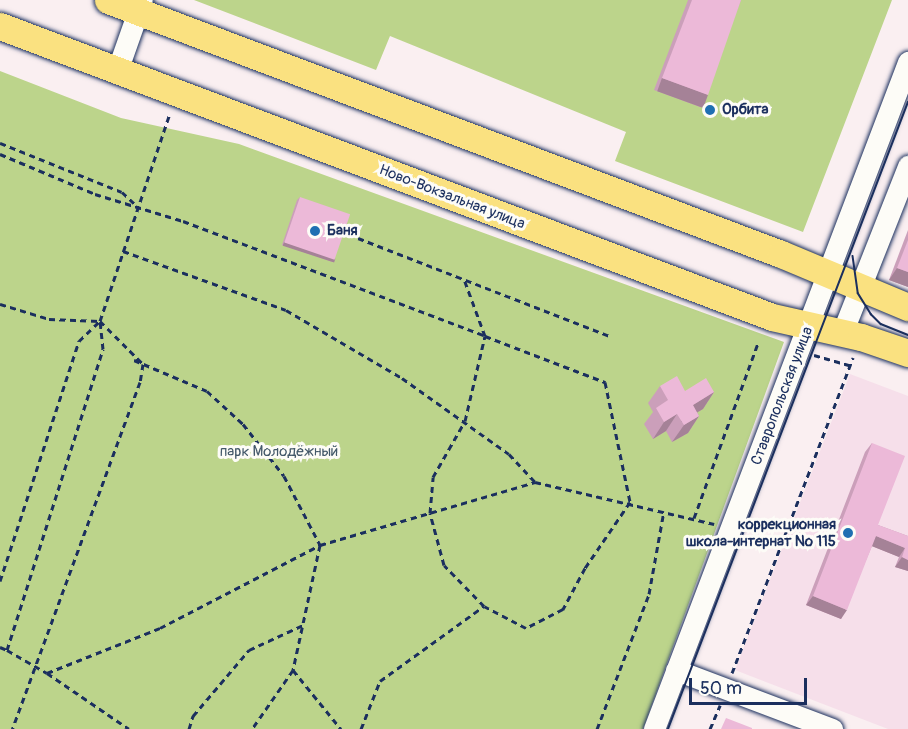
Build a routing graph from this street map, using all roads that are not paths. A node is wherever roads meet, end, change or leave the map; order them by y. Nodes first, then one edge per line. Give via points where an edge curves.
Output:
1 (108, 0) edge
2 (140, 6) edge
3 (0, 26) edge
4 (908, 62) edge
5 (117, 71) junction
6 (908, 166) edge
7 (829, 274) junction
8 (860, 288) junction
9 (908, 308) edge
10 (842, 333) junction
11 (804, 338) junction
12 (908, 353) edge
13 (676, 670) junction
14 (654, 729) edge
15 (832, 729) edge

1 - 2 main road
2 - 5 street
2 - 7 main road
3 - 5 main road, Ново-Вокзальная улица
4 - 7 street, Ставропольская улица
5 - 11 main road, Ново-Вокзальная улица via 761,313
6 - 8 street
7 - 8 main road
7 - 11 street, Ставропольская улица
8 - 9 main road
8 - 10 street
10 - 11 main road, Ново-Вокзальная улица
10 - 12 main road, Ново-Вокзальная улица
11 - 13 street, Ставропольская улица
13 - 14 street, Ставропольская улица
13 - 15 street

